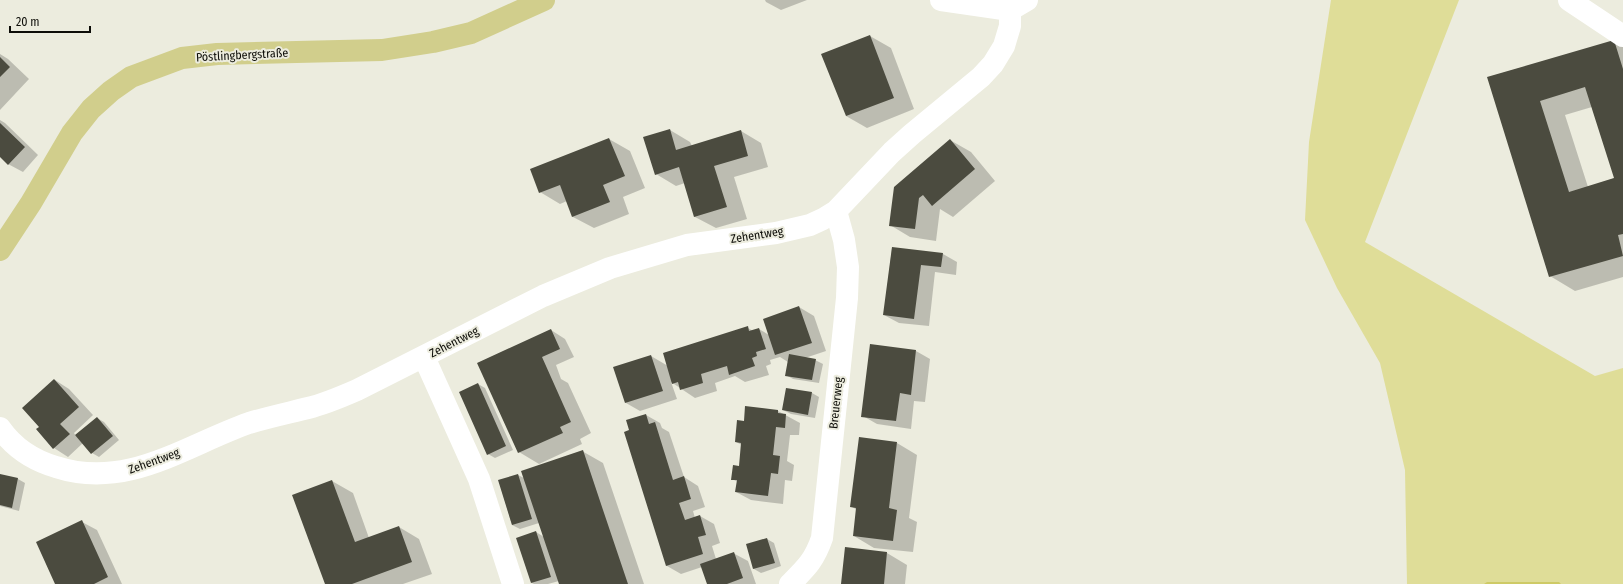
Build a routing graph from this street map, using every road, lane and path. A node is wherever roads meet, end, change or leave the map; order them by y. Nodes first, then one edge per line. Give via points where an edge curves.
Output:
1 (544, 0) edge
2 (941, 0) edge
3 (1569, 0) edge
4 (1019, 5) edge
5 (1623, 36) edge
6 (836, 211) junction
7 (0, 250) edge
8 (424, 357) junction
9 (0, 428) edge
10 (513, 584) edge
11 (790, 584) edge

1 - 7 main road, Pöstlingbergstraße via 471,33 432,42 382,50 217,54 182,58 131,78 111,91 72,133
2 - 4 street
3 - 5 street
4 - 6 street, Zehentweg via 1004,46 993,64 892,152
6 - 8 street, Zehentweg via 810,225 776,233 687,245 610,268 543,296
6 - 11 street, Breuerweg via 848,267 848,298 822,538 817,554
8 - 9 street, Zehentweg via 331,401 248,424 151,464 117,473 82,473 46,464 25,454
8 - 10 street, Zehentweg via 479,479

